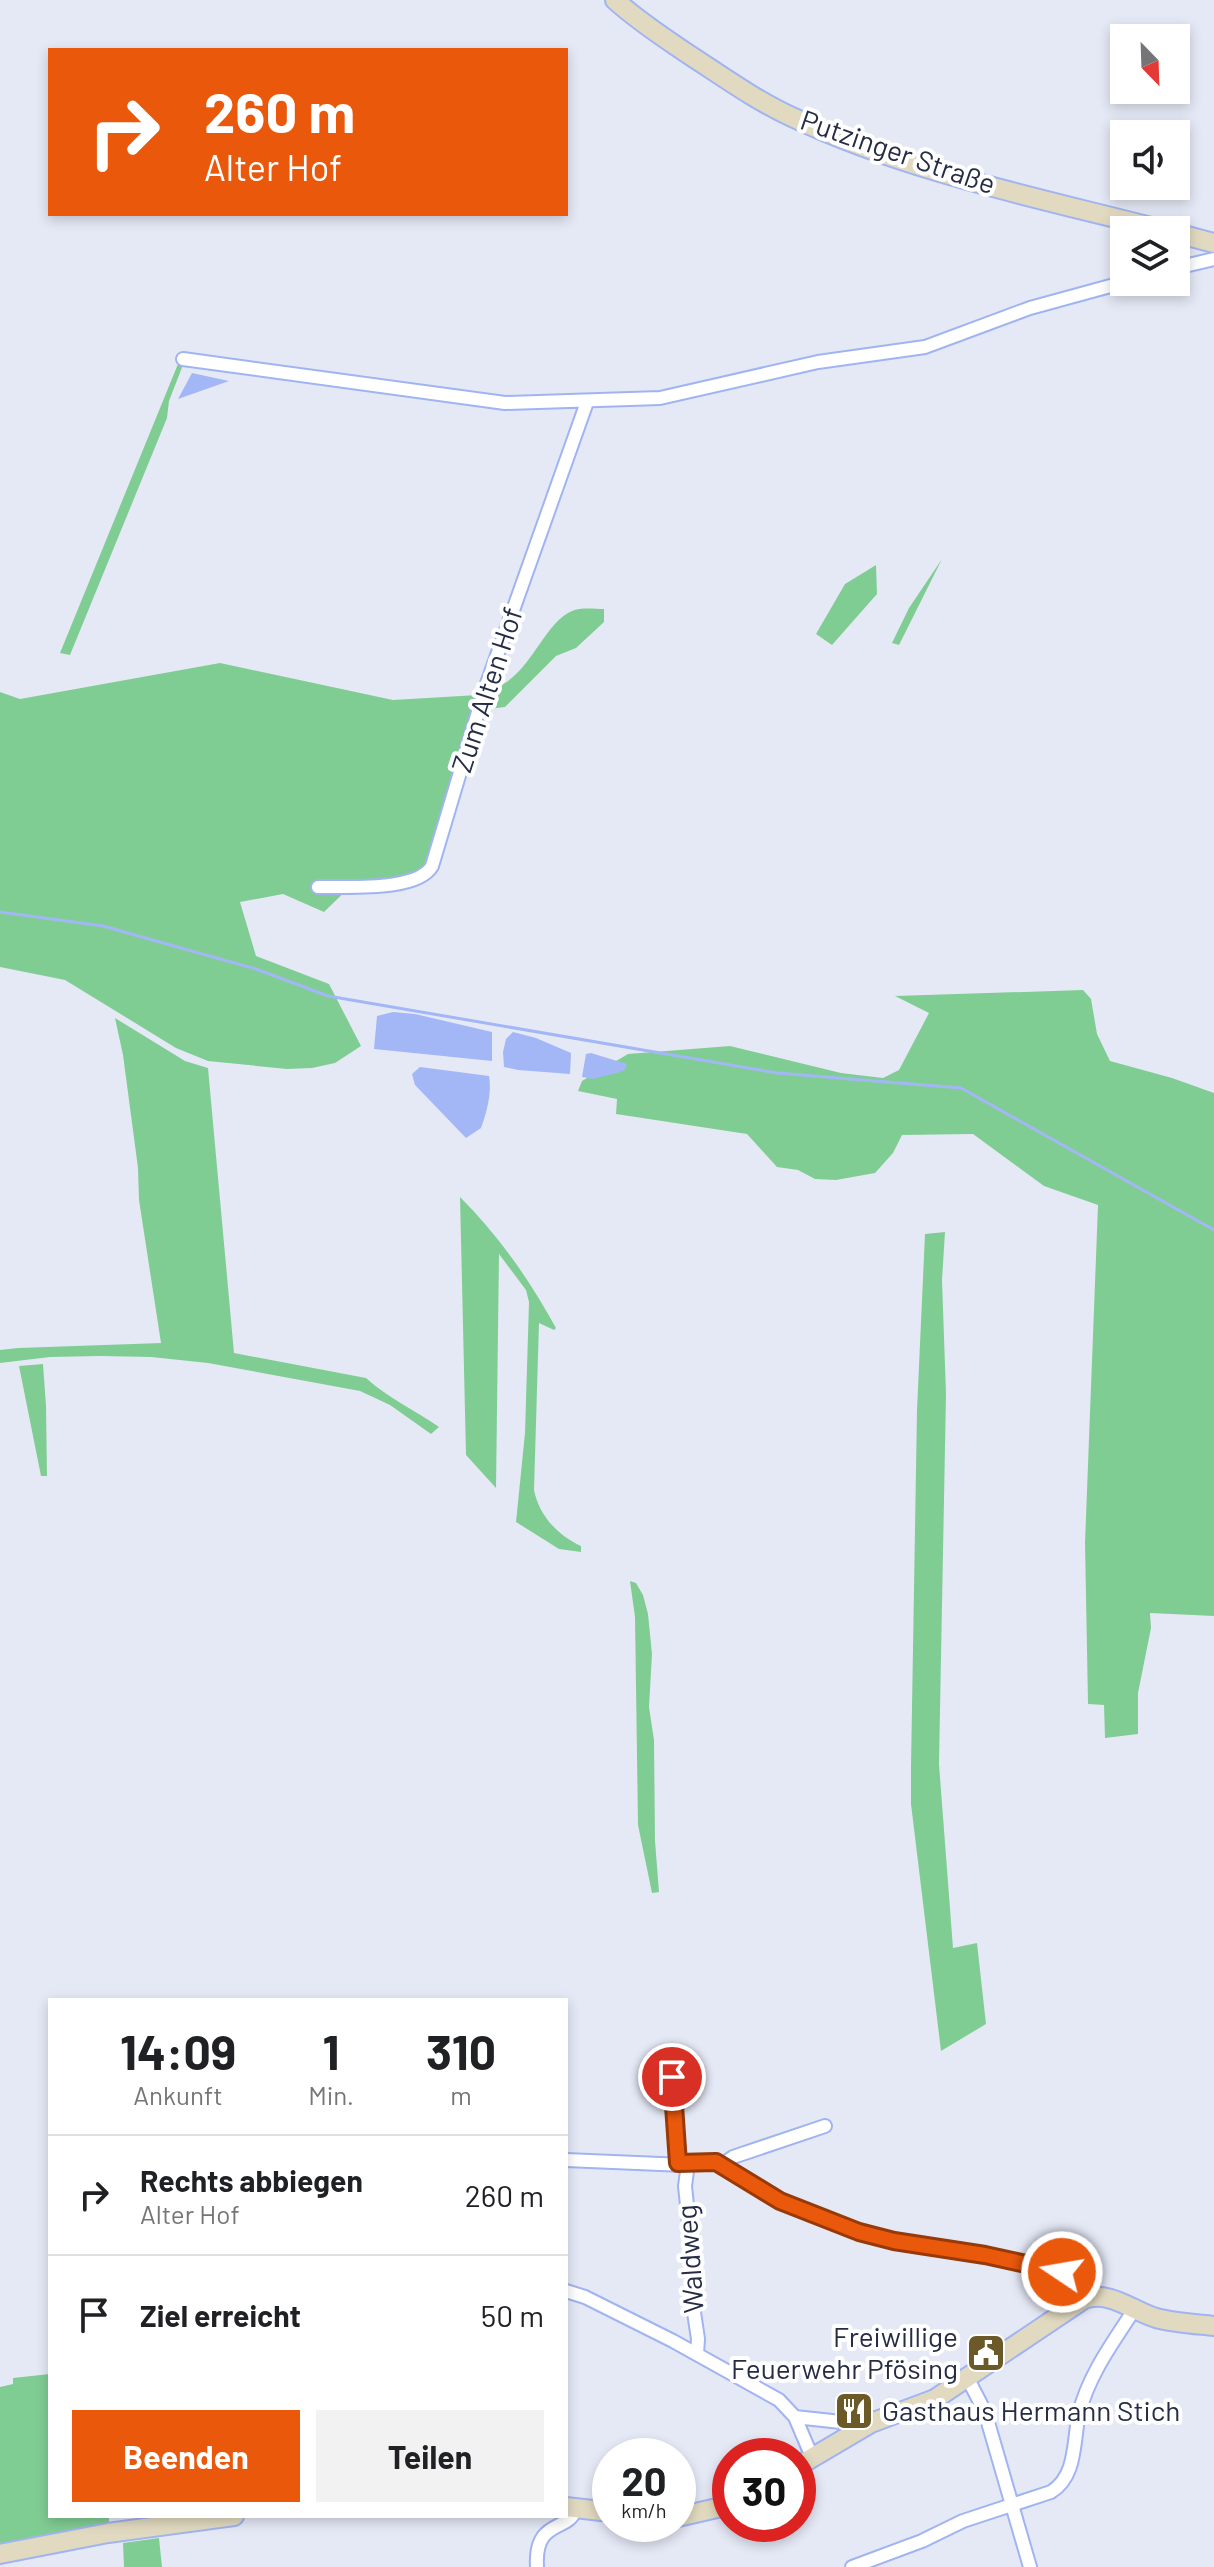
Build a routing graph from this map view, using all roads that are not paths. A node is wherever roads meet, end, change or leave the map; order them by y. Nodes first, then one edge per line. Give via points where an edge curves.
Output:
1 (615, 0) edge
2 (1110, 216) edge
3 (1190, 237) edge
4 (1214, 243) edge
5 (1214, 259) edge
6 (1190, 265) edge
7 (1110, 286) edge
8 (183, 359) dead end
9 (587, 402) junction
10 (318, 887) dead end
11 (672, 2077) dead end
12 (825, 2126) dead end
13 (568, 2160) edge
14 (683, 2164) junction
15 (722, 2165) junction
16 (568, 2292) edge
17 (1092, 2296) junction
18 (1134, 2310) junction
19 (1206, 2325) edge
20 (697, 2354) junction
21 (968, 2379) junction
22 (795, 2417) junction
23 (854, 2431) junction
24 (800, 2438) edge
25 (816, 2455) edge
26 (1012, 2503) junction
27 (571, 2508) edge
28 (592, 2510) edge
29 (221, 2518) edge
30 (0, 2554) edge
31 (537, 2567) edge
32 (852, 2567) edge
33 (1030, 2567) edge

1 - 2 street, Putzinger Straße via 730,82 789,116 959,177
3 - 4 street
5 - 6 street
7 - 9 street via 1030,308 925,347 818,362 660,398
8 - 9 street via 505,403
9 - 10 street, Zum Alten Hof via 484,692 432,866 418,880
11 - 14 street, Waldweg
12 - 15 street
13 - 14 street
14 - 15 street
14 - 20 street, Waldweg
15 - 17 street via 780,2201 859,2232 1062,2272 1082,2281
16 - 20 street
17 - 18 street
17 - 21 street
18 - 19 street
18 - 26 street via 1091,2382 1064,2481 1051,2492
20 - 22 street via 779,2400
21 - 23 street via 935,2399
21 - 26 street via 985,2412
22 - 23 street via 841,2422
22 - 24 street
23 - 25 street
26 - 32 street
26 - 33 street
27 - 28 street
27 - 31 street via 572,2517 544,2532
29 - 30 street

